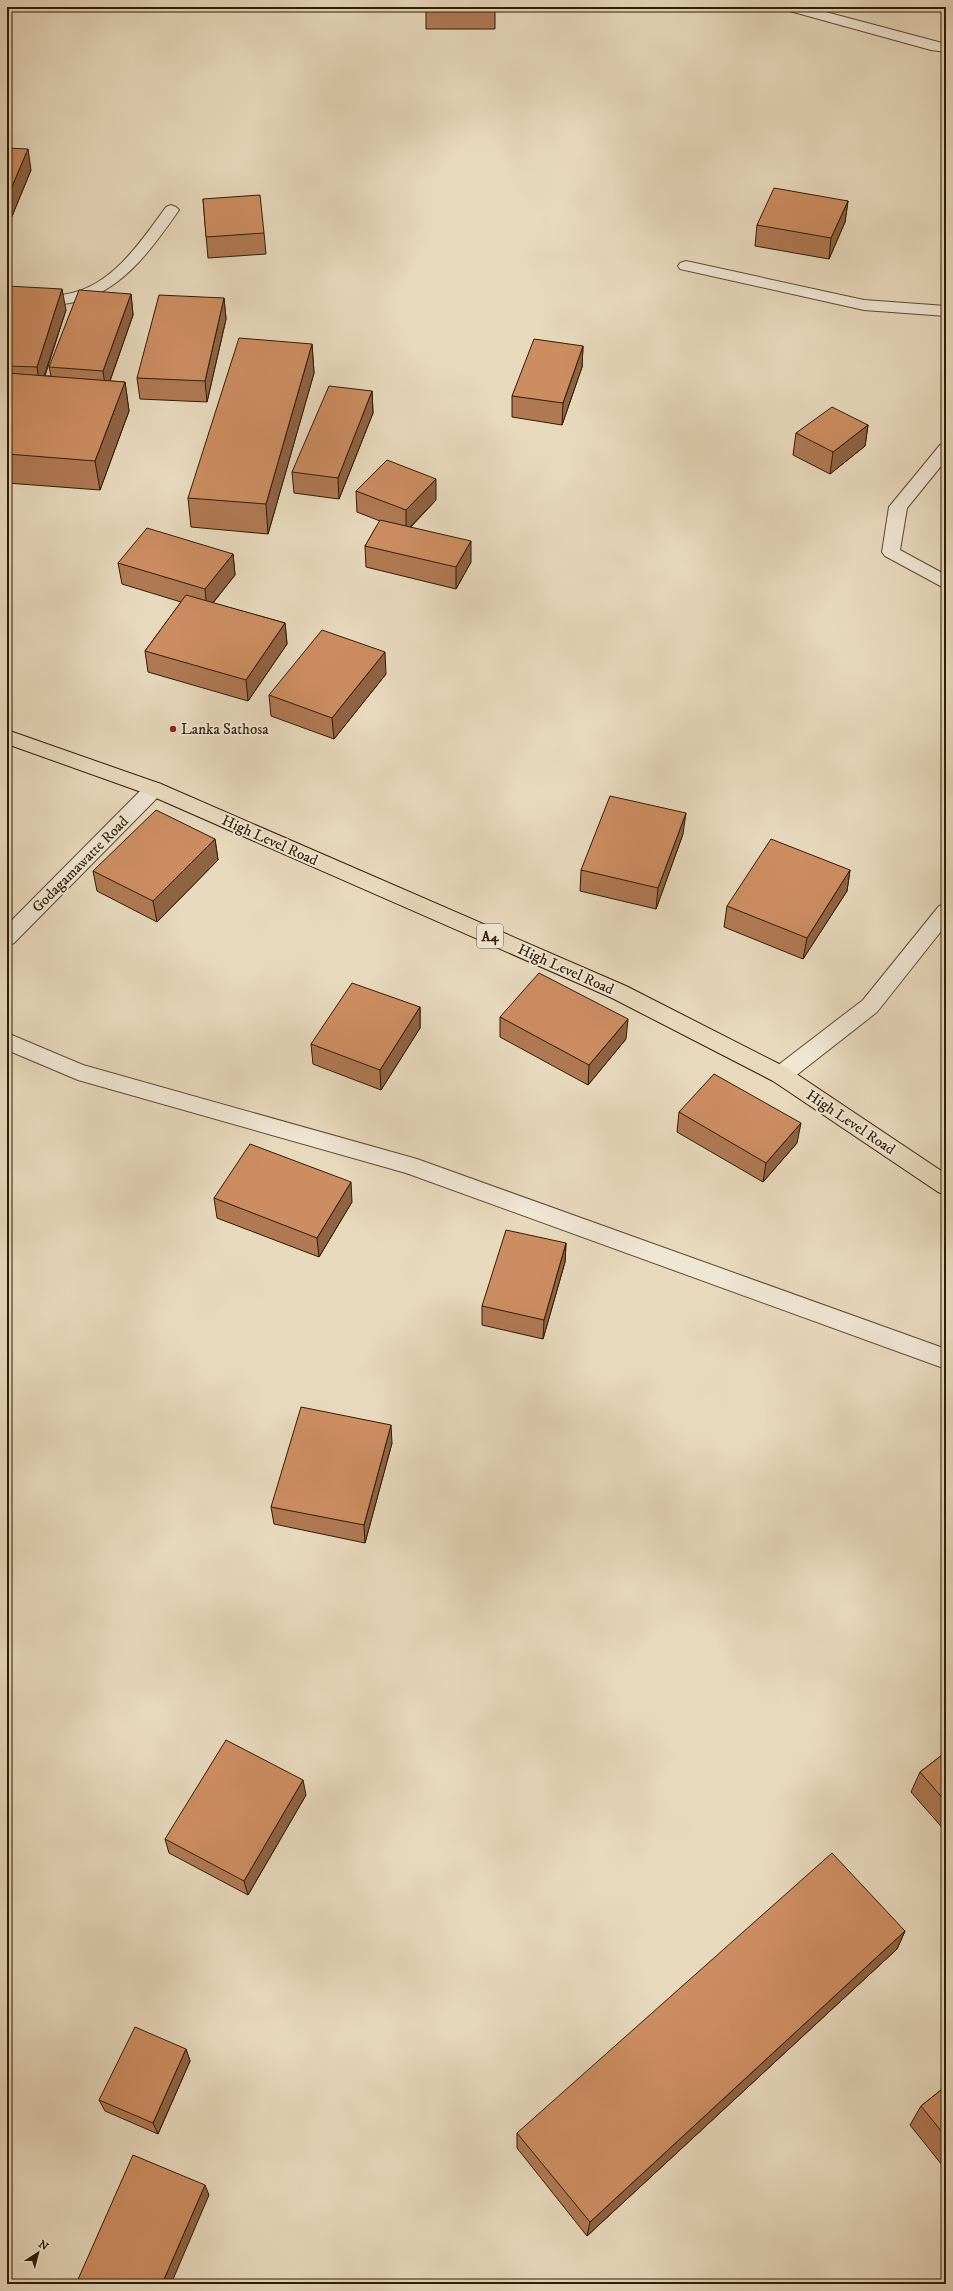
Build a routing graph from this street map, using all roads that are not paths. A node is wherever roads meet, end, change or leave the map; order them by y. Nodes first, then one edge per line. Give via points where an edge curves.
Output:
1 (791, 7) edge
2 (946, 48) edge
3 (171, 210) dead end
4 (686, 266) dead end
5 (7, 304) edge
6 (946, 312) edge
7 (946, 449) edge
8 (946, 583) edge
9 (7, 738) edge
10 (154, 789) junction
11 (946, 911) edge
12 (7, 938) edge
13 (7, 1042) edge
14 (781, 1075) junction
15 (946, 1186) edge
16 (946, 1358) edge

1 - 2 street
3 - 5 street via 136,258 100,287 76,296
4 - 6 street via 864,305
7 - 8 street via 898,507 892,552
9 - 10 highway, High Level Road / A4
10 - 12 street, Godagamawatte Road
10 - 14 highway, High Level Road / A4 via 619,992
11 - 14 street via 870,1006
13 - 16 street via 78,1072 409,1165
14 - 15 highway, High Level Road / A4

